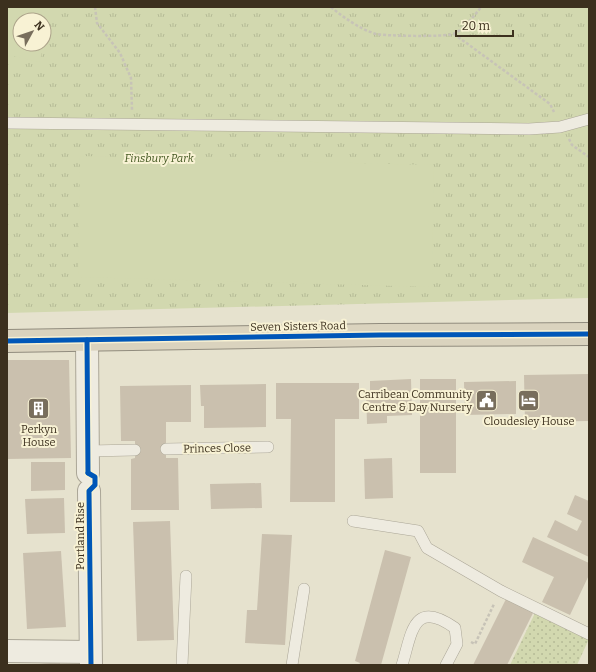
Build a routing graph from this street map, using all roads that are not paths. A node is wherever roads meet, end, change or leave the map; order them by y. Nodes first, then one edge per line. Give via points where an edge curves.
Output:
1 (589, 119) edge
2 (7, 123) edge
3 (589, 334) edge
4 (87, 340) junction
5 (7, 341) edge
6 (268, 447) dead end
7 (166, 449) dead end
8 (135, 450) dead end
9 (89, 451) junction
10 (352, 521) dead end
11 (186, 576) dead end
12 (304, 590) dead end
13 (589, 634) edge
14 (7, 651) edge
15 (90, 659) edge
16 (182, 665) edge
17 (292, 665) edge
18 (403, 665) edge
19 (446, 665) edge

1 - 2 lane via 560,127 529,129
3 - 4 highway, Seven Sisters Road via 380,334
4 - 5 highway, Seven Sisters Road
4 - 9 street, Portland Rise
6 - 7 lane, Princes Close
8 - 9 lane
9 - 15 street, Portland Rise
10 - 13 lane via 418,531 427,548 500,591
11 - 16 lane
12 - 17 lane
14 - 15 street
18 - 19 lane via 409,635 419,619 429,616 444,620 455,628 457,644

